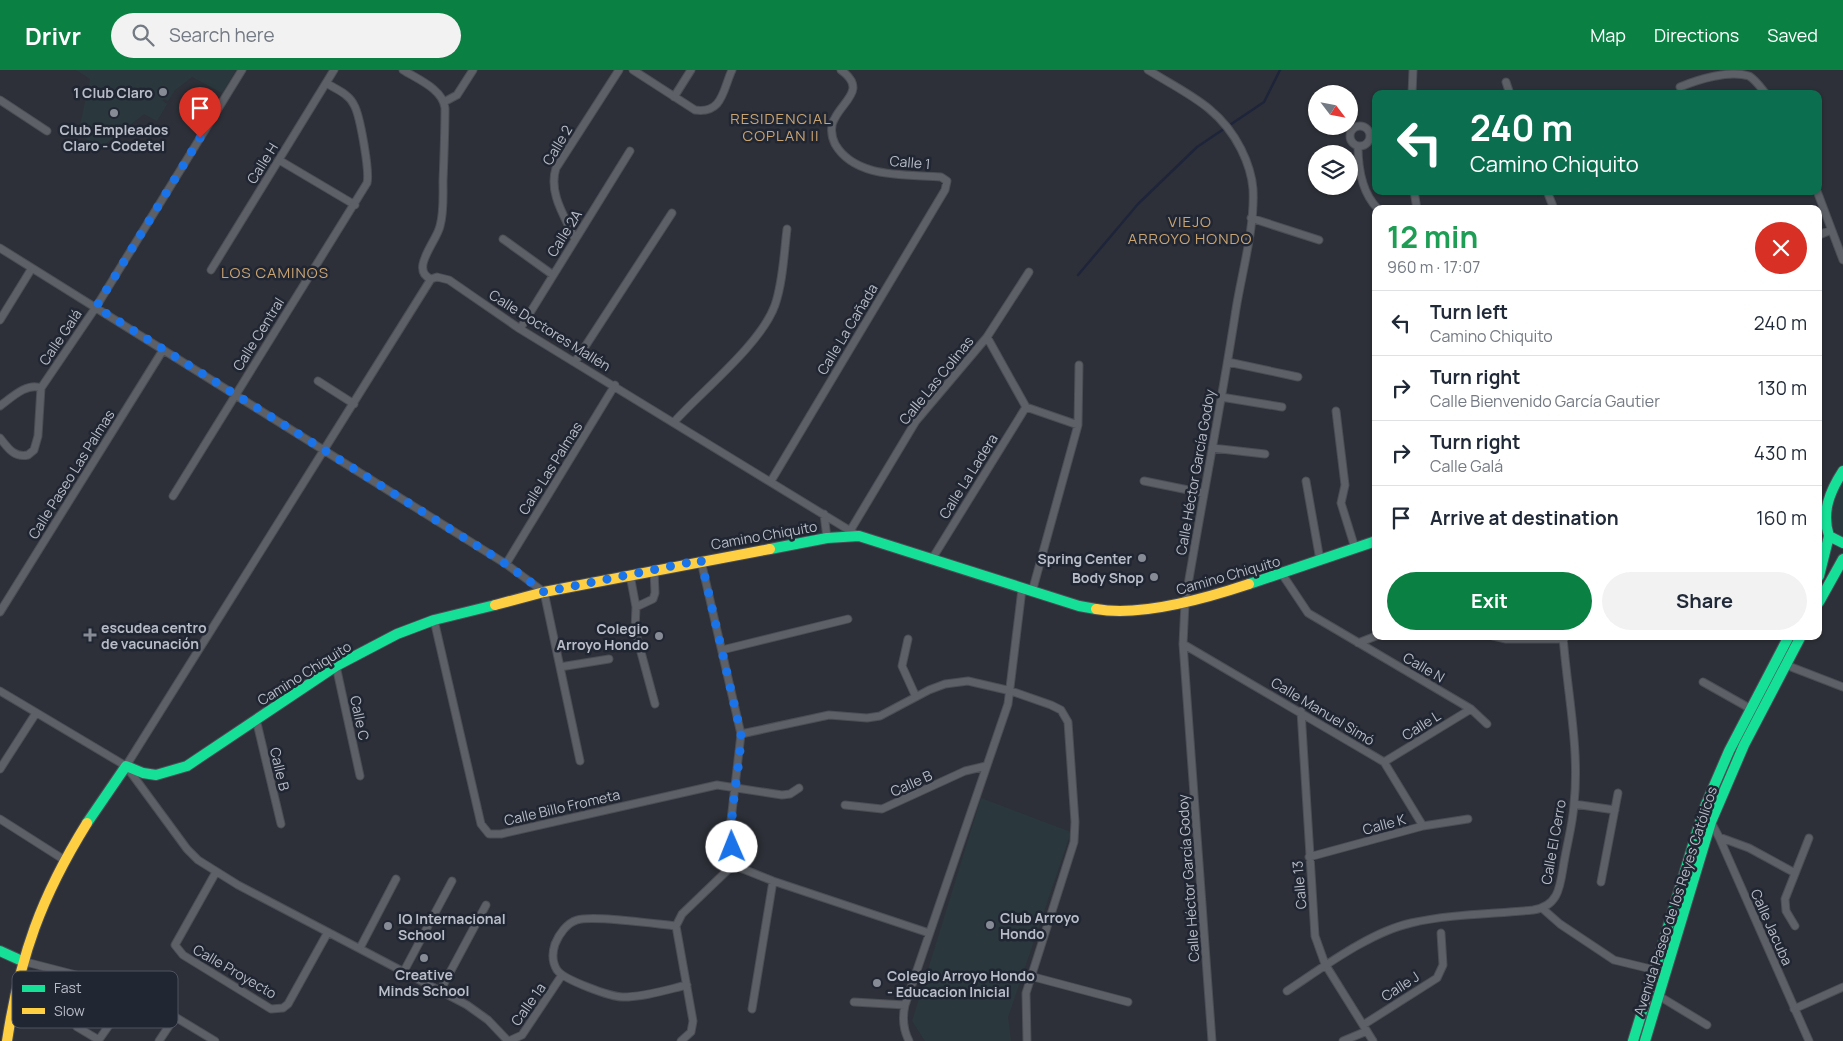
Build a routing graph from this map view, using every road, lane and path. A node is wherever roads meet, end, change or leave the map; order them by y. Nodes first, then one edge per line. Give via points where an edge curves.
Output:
1 (242, 70) edge
2 (334, 70) edge
3 (403, 70) edge
4 (473, 70) edge
5 (620, 70) edge
6 (633, 70) edge
7 (691, 70) edge
8 (732, 70) edge
9 (841, 70) edge
10 (1148, 70) edge
11 (1413, 70) edge
12 (1506, 82) dead end
13 (326, 83) junction
14 (1680, 87) dead end
15 (1412, 90) edge
16 (1509, 90) edge
17 (1763, 90) edge
18 (674, 97) junction
19 (0, 100) edge
20 (444, 102) junction
21 (47, 131) dead end
22 (1358, 146) dead end
23 (630, 151) dead end
24 (279, 160) junction
25 (945, 190) joint
26 (355, 205) junction
27 (1373, 205) edge
28 (1822, 206) edge
29 (672, 213) dead end
30 (1251, 218) junction
31 (787, 229) dead end
32 (1830, 230) junction
33 (1822, 234) edge
34 (503, 239) dead end
35 (575, 240) junction
36 (1319, 240) dead end
37 (0, 248) edge
38 (1843, 260) edge
39 (32, 268) junction
40 (211, 270) dead end
41 (1029, 272) dead end
42 (553, 275) junction
43 (431, 279) junction
44 (96, 307) junction
45 (0, 320) edge
46 (520, 329) junction
47 (987, 337) junction
48 (163, 350) junction
49 (576, 362) junction
50 (1228, 362) junction
51 (1079, 365) dead end
52 (1298, 377) dead end
53 (318, 382) dead end
54 (616, 385) junction
55 (41, 388) junction
56 (235, 395) junction
57 (1221, 398) junction
58 (354, 404) junction
59 (0, 406) edge
60 (1026, 407) junction
61 (1282, 407) dead end
62 (1336, 411) dead end
63 (675, 421) junction
64 (1078, 425) junction
65 (0, 438) edge
66 (1212, 448) junction
67 (325, 451) junction
68 (1265, 454) dead end
69 (1843, 471) edge
70 (771, 481) junction
71 (1144, 481) dead end
72 (1306, 481) dead end
73 (1203, 493) junction
74 (173, 496) dead end
75 (824, 514) junction
76 (1825, 531) edge
77 (854, 533) junction
78 (827, 538) junction
79 (1372, 542) edge
80 (1843, 543) edge
81 (1355, 548) junction
82 (932, 559) junction
83 (1843, 559) edge
84 (701, 560) junction
85 (1320, 560) junction
86 (506, 564) junction
87 (1822, 569) edge
88 (654, 570) junction
89 (1282, 574) junction
90 (630, 575) junction
91 (1027, 590) junction
92 (544, 592) junction
93 (1822, 597) edge
94 (1185, 603) junction
95 (636, 607) junction
96 (0, 612) edge
97 (848, 619) dead end
98 (434, 620) junction
99 (1372, 638) edge
100 (908, 639) dead end
101 (1564, 640) edge
102 (1787, 640) edge
103 (1799, 640) edge
104 (1358, 643) junction
105 (1183, 644) junction
106 (722, 650) junction
107 (609, 659) dead end
108 (1786, 665) junction
109 (336, 666) junction
110 (560, 667) junction
111 (1702, 682) dead end
112 (1843, 688) edge
113 (0, 690) edge
114 (1011, 691) junction
115 (916, 697) junction
116 (655, 704) dead end
117 (1470, 709) junction
118 (1751, 709) junction
119 (1301, 711) junction
120 (36, 713) junction
121 (256, 719) junction
122 (1487, 724) dead end
123 (741, 734) junction
124 (1739, 743) junction
125 (580, 761) dead end
126 (1384, 762) junction
127 (126, 766) junction
128 (986, 766) junction
129 (0, 769) edge
130 (360, 776) dead end
131 (734, 787) junction
132 (799, 788) dead end
133 (1618, 794) dead end
134 (1574, 804) junction
135 (845, 805) dead end
136 (1704, 808) junction
137 (1615, 810) junction
138 (0, 819) edge
139 (1468, 819) dead end
140 (1711, 822) junction
141 (281, 824) dead end
142 (1423, 826) junction
143 (1719, 836) junction
144 (1809, 838) dead end
145 (1309, 857) junction
146 (66, 861) junction
147 (733, 865) junction
148 (216, 872) junction
149 (1795, 872) junction
150 (396, 879) dead end
151 (452, 881) dead end
152 (773, 881) junction
153 (1602, 882) dead end
154 (486, 906) dead end
155 (1543, 909) junction
156 (676, 926) junction
157 (1795, 926) dead end
158 (328, 932) junction
159 (929, 933) junction
160 (1441, 933) dead end
161 (360, 948) junction
162 (0, 951) edge
163 (22, 960) junction
164 (1325, 964) junction
165 (404, 970) junction
166 (1654, 970) junction
167 (20, 971) edge
168 (62, 971) edge
169 (562, 975) junction
170 (1030, 976) junction
171 (687, 986) junction
172 (1843, 987) edge
173 (441, 989) junction
174 (1288, 991) dead end
175 (1659, 996) junction
176 (854, 1002) dead end
177 (1128, 1002) dead end
178 (905, 1005) junction
179 (752, 1009) dead end
180 (1794, 1009) junction
181 (1642, 1013) junction
182 (12, 1014) edge
183 (1653, 1015) junction
184 (178, 1018) edge
185 (1707, 1025) dead end
186 (79, 1028) edge
187 (107, 1028) edge
188 (167, 1028) edge
189 (1365, 1028) junction
190 (99, 1040) edge
191 (7, 1041) edge
192 (159, 1041) edge
193 (215, 1041) edge
194 (509, 1041) edge
195 (681, 1041) edge
196 (909, 1041) edge
197 (1027, 1041) edge
198 (1212, 1041) edge
199 (1344, 1041) edge
200 (1373, 1041) edge
201 (1633, 1041) edge
202 (1645, 1041) edge
203 (1809, 1041) edge

1 - 44 street, Calle Galá
2 - 13 street, Calle H
3 - 20 street via 436,91
4 - 20 street via 457,95
5 - 35 street, Calle 2 via 552,179 553,191
6 - 18 street
7 - 18 street
8 - 18 street via 722,96 713,108 695,110
9 - 25 street, Calle 1 via 853,85 852,97 835,118 831,131 841,153 861,166 892,174 941,176 947,181
10 - 30 street, Calle Héctor García Godoy via 1213,110 1230,130 1250,170 1253,189
11 - 15 street
12 - 16 street
13 - 24 street, Calle H
13 - 26 street, Calle Central via 350,99 357,112 369,177
14 - 17 street via 1716,74 1739,72 1754,79
19 - 21 street
20 - 43 street via 442,221 421,268 423,274
22 - 27 street via 1361,176
23 - 35 street, Calle 2A
24 - 26 street
24 - 40 street, Calle H
25 - 70 street, Calle La Cañada
26 - 56 street, Calle Central
28 - 32 street
29 - 49 street
30 - 36 street
30 - 50 street, Calle Héctor García Godoy
31 - 63 street via 775,305 770,314 745,348
32 - 33 street
32 - 38 street
34 - 42 street
35 - 42 street, Calle 2A
37 - 39 street
39 - 44 street
39 - 45 street
41 - 47 street, Calle Las Colinas
42 - 46 street, Calle 2A
43 - 46 street, Calle Doctores Mallén via 449,280
43 - 58 street
44 - 48 street
44 - 55 street, Calle Galá
46 - 49 street, Calle Doctores Mallén
47 - 60 street
47 - 77 street, Calle Las Colinas via 916,421
48 - 56 street
48 - 96 street, Calle Paseo Las Palmas
49 - 54 street, Calle Doctores Mallén
50 - 52 street
50 - 57 street, Calle Héctor García Godoy
51 - 64 street
53 - 58 street
54 - 63 street, Calle Doctores Mallén
54 - 86 street, Calle Las Palmas
55 - 59 street via 27,388
55 - 65 street via 34,450 28,455 17,456
56 - 67 street
56 - 74 street, Calle Central
57 - 61 street
57 - 66 street, Calle Héctor García Godoy
58 - 67 street
60 - 64 street
60 - 82 street, Calle La Ladera
62 - 81 street via 1345,485 1341,503
63 - 70 street, Calle Doctores Mallén
64 - 91 street
66 - 68 street
66 - 73 street, Calle Héctor García Godoy
67 - 86 street
67 - 127 street
69 - 76 main road via 1826,507
70 - 75 street, Calle Doctores Mallén
71 - 73 street
72 - 85 street
73 - 94 street, Calle Héctor García Godoy
75 - 77 street, Calle Doctores Mallén
75 - 78 street
76 - 80 main road
76 - 87 main road
77 - 78 main road, Camino Chiquito
77 - 82 main road, Camino Chiquito
78 - 84 main road, Camino Chiquito
79 - 81 main road, Camino Chiquito
81 - 85 main road, Camino Chiquito
82 - 91 main road, Camino Chiquito
83 - 93 main road
84 - 88 main road, Camino Chiquito
84 - 106 street
85 - 89 main road, Camino Chiquito
86 - 92 street
88 - 90 main road, Camino Chiquito
88 - 95 street via 653,599
89 - 94 main road, Camino Chiquito
89 - 104 street, Calle N via 1308,613
90 - 92 main road, Camino Chiquito
90 - 95 street
91 - 94 main road, Camino Chiquito via 1111,612
91 - 114 street
92 - 98 main road, Camino Chiquito
92 - 110 street
94 - 105 street, Calle Héctor García Godoy
95 - 116 street via 635,630
97 - 106 street
98 - 109 main road, Camino Chiquito via 397,634
98 - 131 street, Calle Billo Frometa via 481,824 489,834 501,834 717,785
99 - 104 street
100 - 115 street via 902,666
101 - 134 street, Calle El Cerro via 1575,771
102 - 118 main road, Avenida Paseo de los Reyes Católicos
103 - 108 main road, Avenida Paseo de los Reyes Católicos
104 - 117 street, Calle N
105 - 119 street, Calle Manuel Simó
105 - 198 street, Calle Héctor García Godoy
106 - 123 street
107 - 110 street
108 - 112 street
108 - 124 main road, Avenida Paseo de los Reyes Católicos
109 - 121 main road, Camino Chiquito
109 - 130 street, Calle C
110 - 125 street
111 - 118 street
113 - 120 street
114 - 115 street via 968,681 945,684
114 - 128 street
114 - 170 street via 1051,705 1066,716 1074,812 1071,855
115 - 123 street via 880,716 829,715
117 - 122 street, Calle N
117 - 126 street, Calle L
118 - 124 main road, Avenida Paseo de los Reyes Católicos
119 - 126 street, Calle Manuel Simó
119 - 145 street, Calle 13
120 - 127 street
120 - 129 street
121 - 127 main road, Camino Chiquito via 187,766 161,776 143,774
121 - 141 street, Calle B
123 - 131 street
124 - 136 main road, Avenida Paseo de los Reyes Católicos
124 - 140 main road, Avenida Paseo de los Reyes Católicos
126 - 142 street, Calle Manuel Simó
127 - 146 main road
127 - 148 street via 187,849
128 - 135 street, Calle B via 965,771 882,809
128 - 159 street
131 - 132 street, Calle Billo Frometa via 782,794 790,794
131 - 147 street via 730,829
133 - 137 street
134 - 137 street
134 - 155 street, Calle El Cerro via 1560,885 1551,904
136 - 140 street, Calle Jacuba
136 - 166 main road, Avenida Paseo de los Reyes Católicos
137 - 153 street
138 - 146 street
139 - 142 street, Calle K
140 - 143 street, Calle Jacuba
140 - 175 main road, Avenida Paseo de los Reyes Católicos
142 - 145 street, Calle K
143 - 149 street
143 - 180 street, Calle Jacuba
144 - 149 street
145 - 164 street, Calle 13 via 1315,936
146 - 163 main road via 46,899
147 - 152 street
147 - 156 street via 682,914
148 - 158 street
148 - 158 street, Calle Proyecto via 175,944 183,955 271,1009 288,1004
149 - 157 street via 1786,900 1786,911
150 - 161 street
151 - 165 street
152 - 159 street
152 - 179 street
154 - 173 street
155 - 164 street via 1409,923
155 - 166 street via 1614,960
156 - 169 street via 574,920 559,936 553,953 556,968
156 - 171 street
158 - 161 street
159 - 178 street
160 - 189 street, Calle J via 1443,965 1437,978
161 - 165 street
162 - 163 main road
163 - 167 main road
163 - 168 street
164 - 174 street
164 - 189 street, Calle 13
165 - 173 street
166 - 181 main road, Avenida Paseo de los Reyes Católicos
169 - 171 street via 622,997
169 - 194 street, Calle 1a via 522,1035
170 - 177 street
170 - 197 street via 1024,1008
171 - 195 street via 693,1025 691,1032
172 - 180 street
173 - 194 street via 480,1013
175 - 183 main road, Avenida Paseo de los Reyes Católicos
175 - 185 street
176 - 178 street
178 - 196 street via 902,1017
180 - 203 street, Calle Jacuba
181 - 183 main road
181 - 201 main road, Avenida Paseo de los Reyes Católicos
182 - 191 main road
183 - 202 main road, Avenida Paseo de los Reyes Católicos
184 - 193 street
186 - 190 street
187 - 190 street
188 - 192 street
189 - 199 street, Calle J
189 - 200 street, Calle 13

